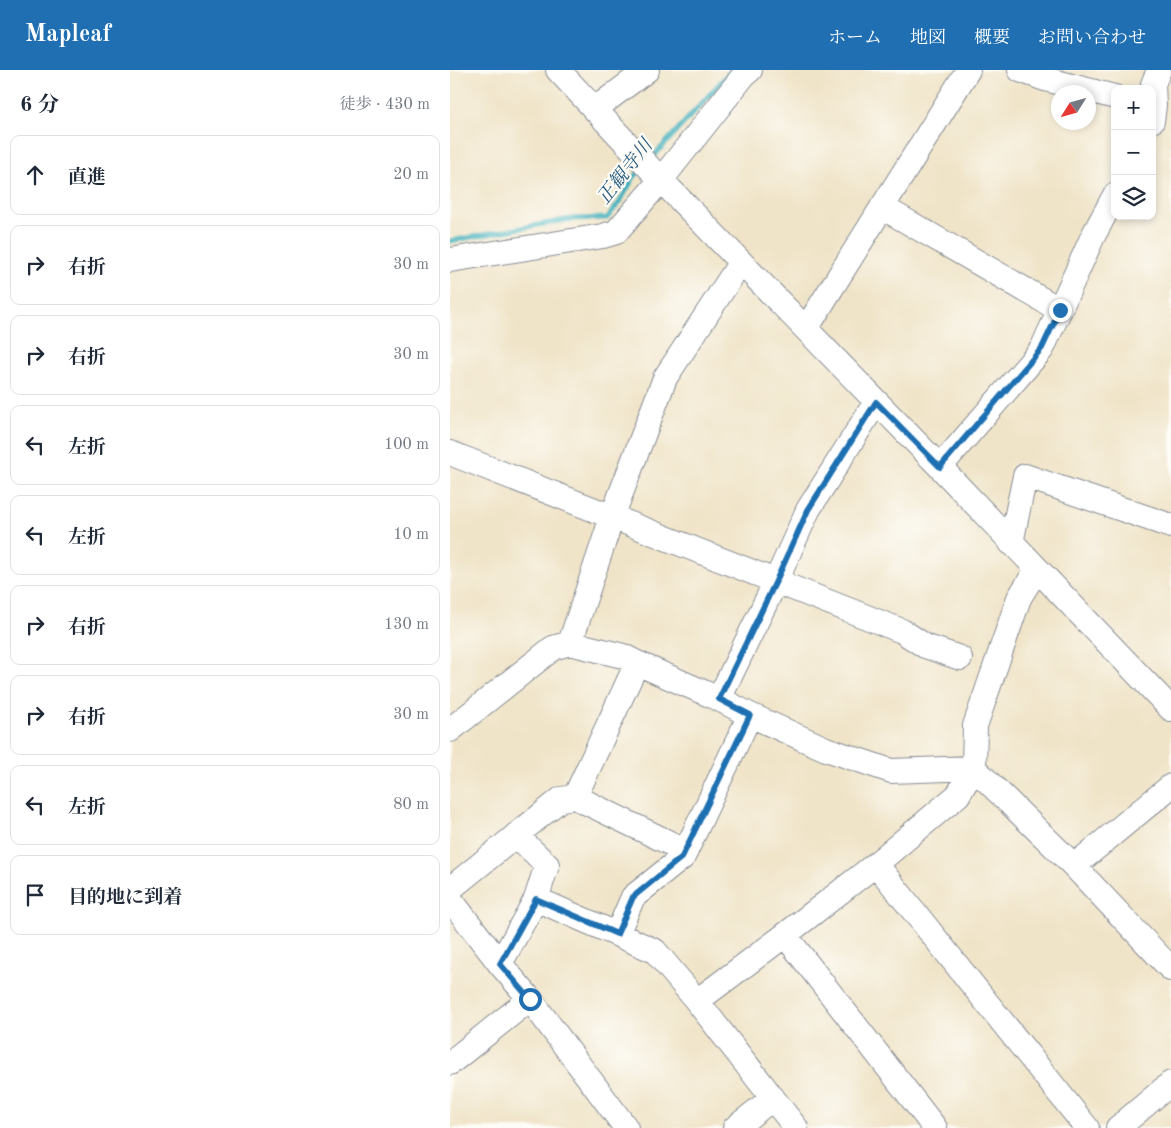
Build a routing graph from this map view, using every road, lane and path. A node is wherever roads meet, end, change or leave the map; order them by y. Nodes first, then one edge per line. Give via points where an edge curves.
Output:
1 (558, 70) edge
2 (648, 70) edge
3 (750, 70) edge
4 (968, 70) edge
5 (1020, 70) edge
6 (1159, 70) edge
7 (1153, 85) edge
8 (1111, 96) edge
9 (595, 109) junction
10 (1156, 113) edge
11 (1171, 125) edge
12 (661, 180) junction
13 (1111, 202) edge
14 (882, 208) junction
15 (450, 260) edge
16 (741, 262) junction
17 (1060, 310) junction
18 (806, 329) junction
19 (876, 402) junction
20 (450, 453) edge
21 (940, 467) junction
22 (612, 517) junction
23 (1171, 526) edge
24 (1011, 543) junction
25 (1037, 569) junction
26 (776, 581) junction
27 (570, 643) junction
28 (960, 658) dead end
29 (638, 663) junction
30 (719, 699) junction
31 (1171, 709) edge
32 (750, 715) junction
33 (450, 730) edge
34 (974, 768) junction
35 (1171, 786) edge
36 (575, 797) junction
37 (516, 835) junction
38 (686, 851) junction
39 (876, 864) junction
40 (1074, 866) junction
41 (450, 889) edge
42 (450, 899) edge
43 (536, 899) junction
44 (617, 934) junction
45 (785, 935) junction
46 (500, 964) junction
47 (1171, 969) edge
48 (530, 999) junction
49 (697, 1001) junction
50 (450, 1063) edge
51 (1171, 1083) edge
52 (773, 1098) junction
53 (622, 1126) edge
54 (736, 1128) edge
55 (796, 1128) edge
56 (935, 1128) edge
57 (1086, 1128) edge
58 (1118, 1128) edge

1 - 9 street
2 - 9 street
3 - 12 street
4 - 14 street
5 - 8 street
6 - 7 street
9 - 12 street
10 - 11 street
12 - 15 street via 616,232
12 - 16 street
13 - 17 street via 1092,236
14 - 17 street
14 - 18 street
16 - 18 street
16 - 22 street via 665,378
17 - 21 street via 1042,348
18 - 19 street
19 - 21 street
19 - 26 street via 808,510
20 - 22 street
21 - 24 street
22 - 26 street
22 - 27 street
23 - 24 street via 1025,476
24 - 25 street
25 - 31 street
25 - 34 street via 1019,598 975,726
26 - 28 street via 902,631 925,646
26 - 30 street
27 - 29 street
27 - 33 street via 553,648
29 - 30 street
29 - 36 street
30 - 32 street
32 - 34 street via 826,749 891,771
32 - 38 street
34 - 39 street via 958,795
34 - 40 street
35 - 40 street
36 - 37 street via 561,799
36 - 38 street
37 - 41 street
37 - 43 street via 547,865
38 - 44 street via 633,897
39 - 45 street
39 - 57 street
40 - 47 street
42 - 46 street
43 - 44 street
43 - 46 street
44 - 49 street via 654,951
45 - 49 street
45 - 56 street
46 - 48 street
48 - 50 street
48 - 53 street
49 - 52 street
51 - 58 street
52 - 54 street
52 - 55 street

